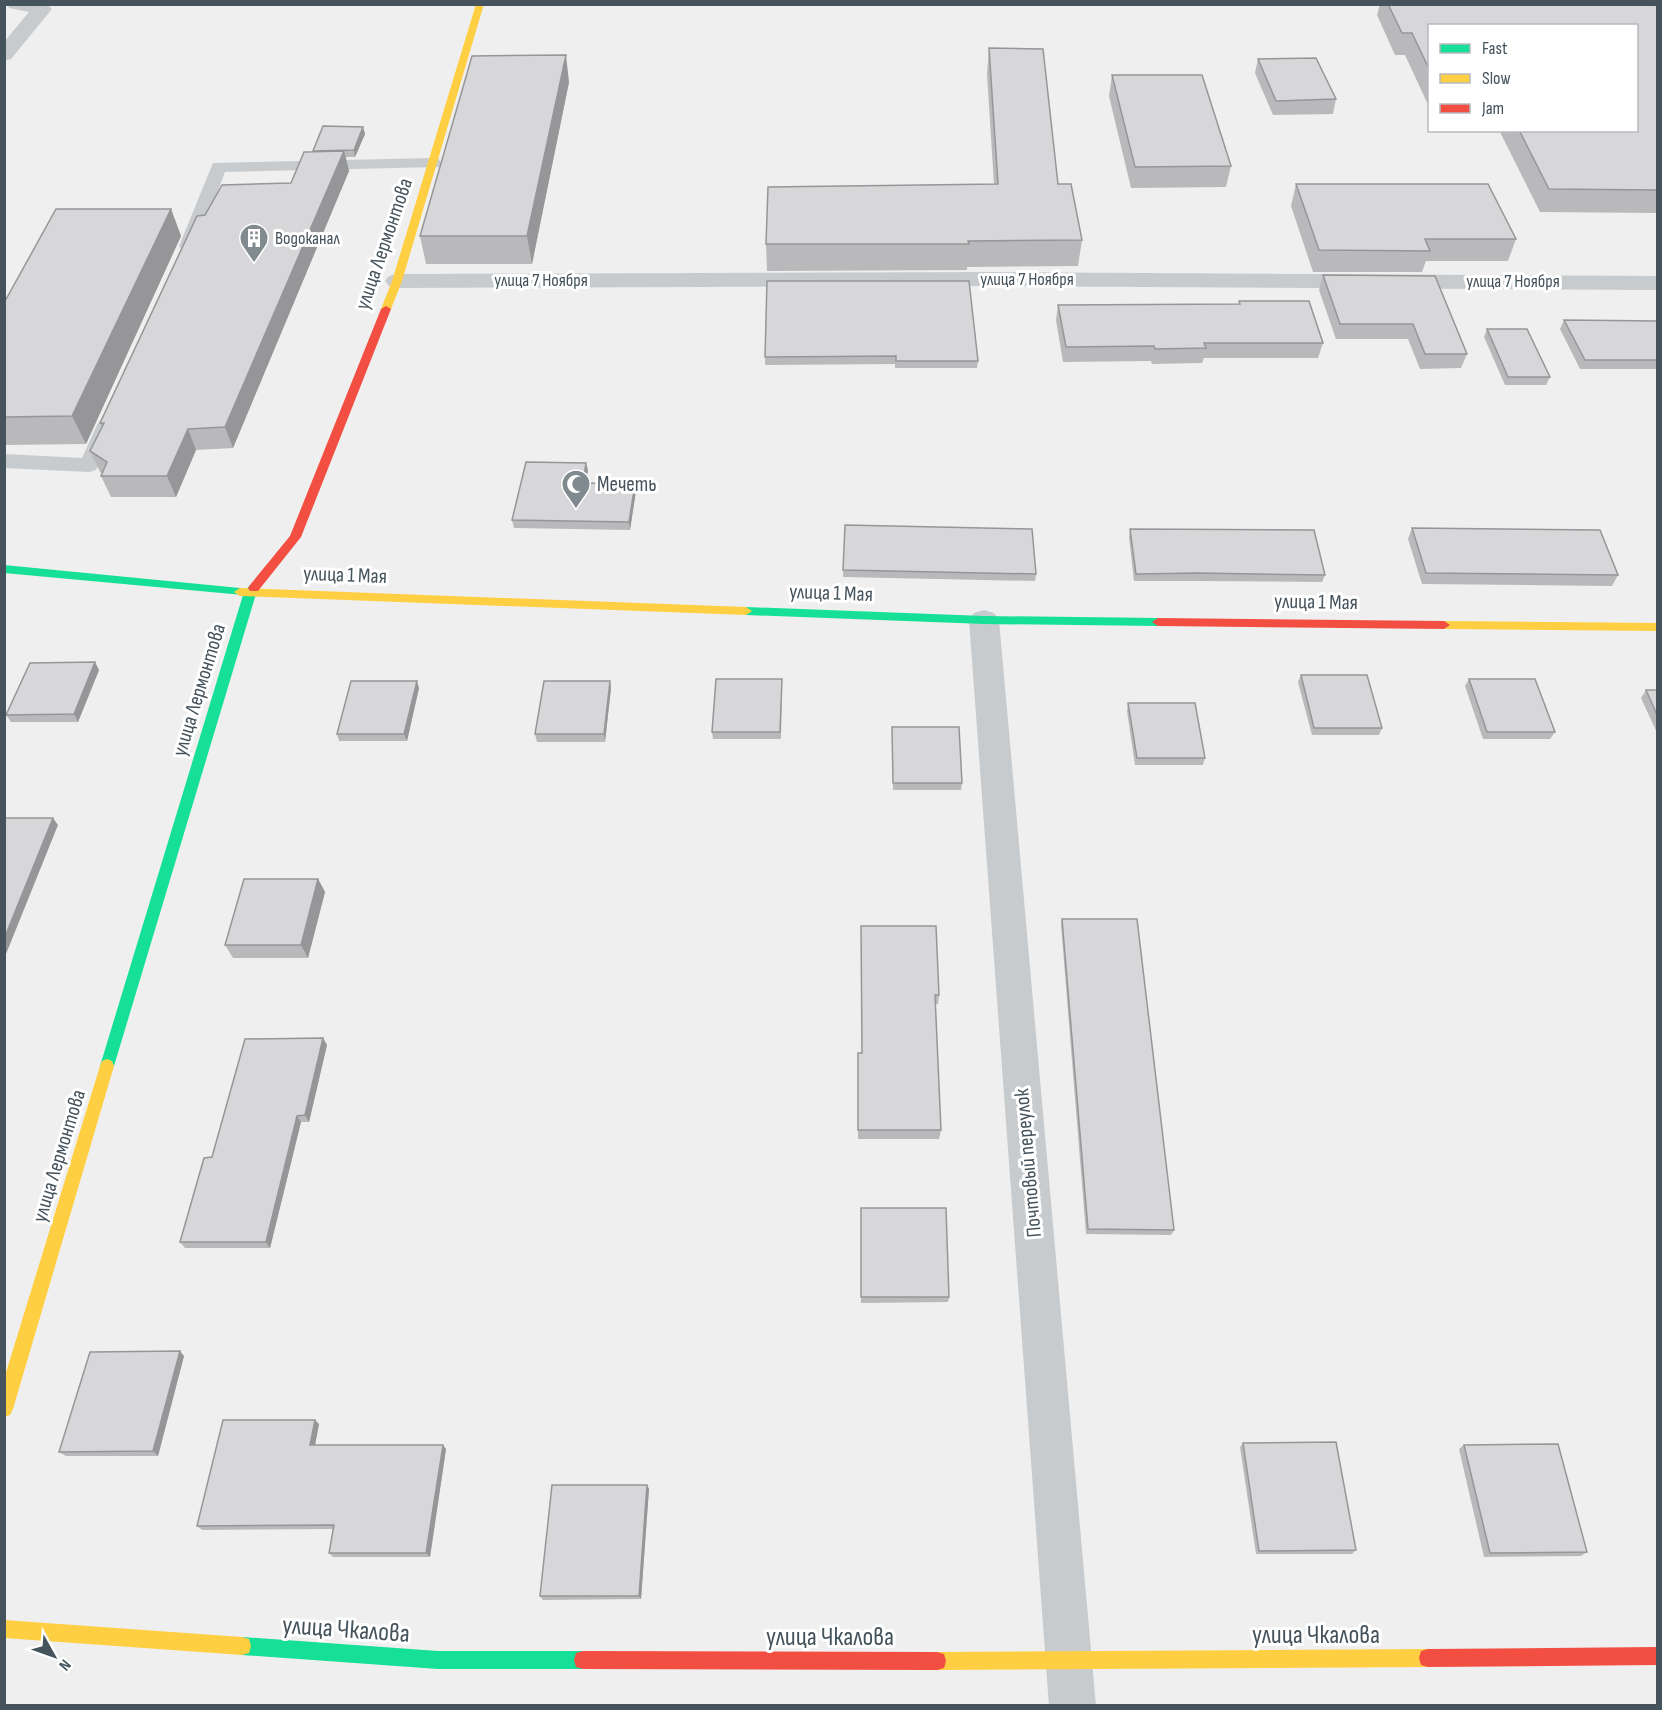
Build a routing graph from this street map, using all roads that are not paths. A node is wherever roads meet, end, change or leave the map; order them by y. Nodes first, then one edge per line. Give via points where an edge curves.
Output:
1 (16, 4) edge
2 (480, 4) edge
3 (4, 55) edge
4 (434, 163) junction
5 (177, 219) dead end
6 (200, 220) junction
7 (181, 262) edge
8 (397, 281) junction
9 (1658, 283) edge
10 (113, 412) edge
11 (4, 461) edge
12 (4, 569) edge
13 (250, 593) junction
14 (984, 620) junction
15 (1658, 627) edge
16 (4, 1409) edge
17 (4, 1629) edge
18 (1658, 1656) edge
19 (1070, 1661) junction
20 (1073, 1706) edge

1 - 3 street via 42,9
2 - 4 street, улица Лермонтова
4 - 6 lane via 219,167
4 - 8 street, улица Лермонтова
5 - 6 lane
6 - 7 lane
8 - 9 street, улица 7 Ноября
8 - 13 street, улица Лермонтова via 295,537
10 - 11 lane via 89,465
12 - 13 street, улица 1 Мая
13 - 14 street, улица 1 Мая
13 - 16 street, улица Лермонтова
14 - 15 street, улица 1 Мая
14 - 19 street, Почтовый переулок
17 - 19 street, улица Чкалова via 438,1660
18 - 19 street, улица Чкалова
19 - 20 street, Почтовый переулок

